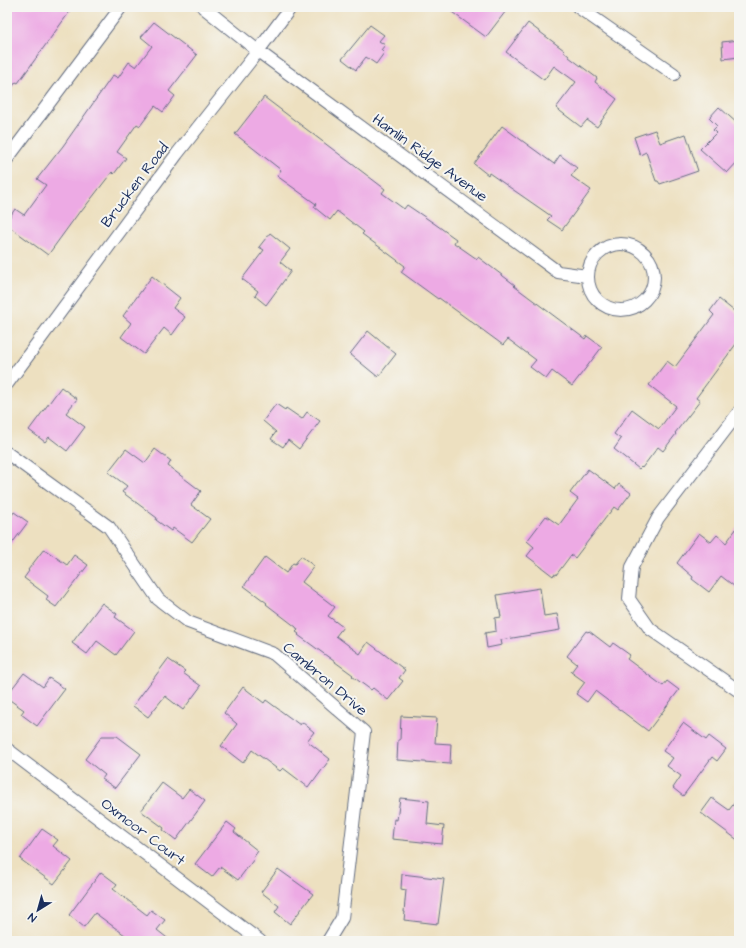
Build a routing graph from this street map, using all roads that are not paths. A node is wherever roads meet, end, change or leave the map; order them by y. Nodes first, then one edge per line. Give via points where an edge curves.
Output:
1 (121, 7) edge
2 (203, 7) edge
3 (291, 7) edge
4 (578, 7) edge
5 (258, 51) junction
6 (674, 74) dead end
7 (7, 159) edge
8 (587, 276) junction
9 (7, 384) edge
10 (739, 412) edge
11 (7, 453) edge
12 (739, 691) edge
13 (7, 749) edge
14 (260, 941) edge
15 (328, 941) edge

1 - 7 street
2 - 5 street, Hamlin Ridge Avenue
3 - 5 street, Brucken Road
4 - 6 street
5 - 8 street, Hamlin Ridge Avenue via 558,272
5 - 9 street, Brucken Road via 177,154
8 - 8 street via 594,297 602,305 624,310 644,301 654,281 653,270 643,252 634,246 623,244 612,245 595,256
10 - 12 street via 658,518 632,567 629,599 650,629
11 - 15 street, Cambron Drive via 110,527 158,599 188,622 274,654 364,732 342,918
13 - 14 street, Oxmoor Court

